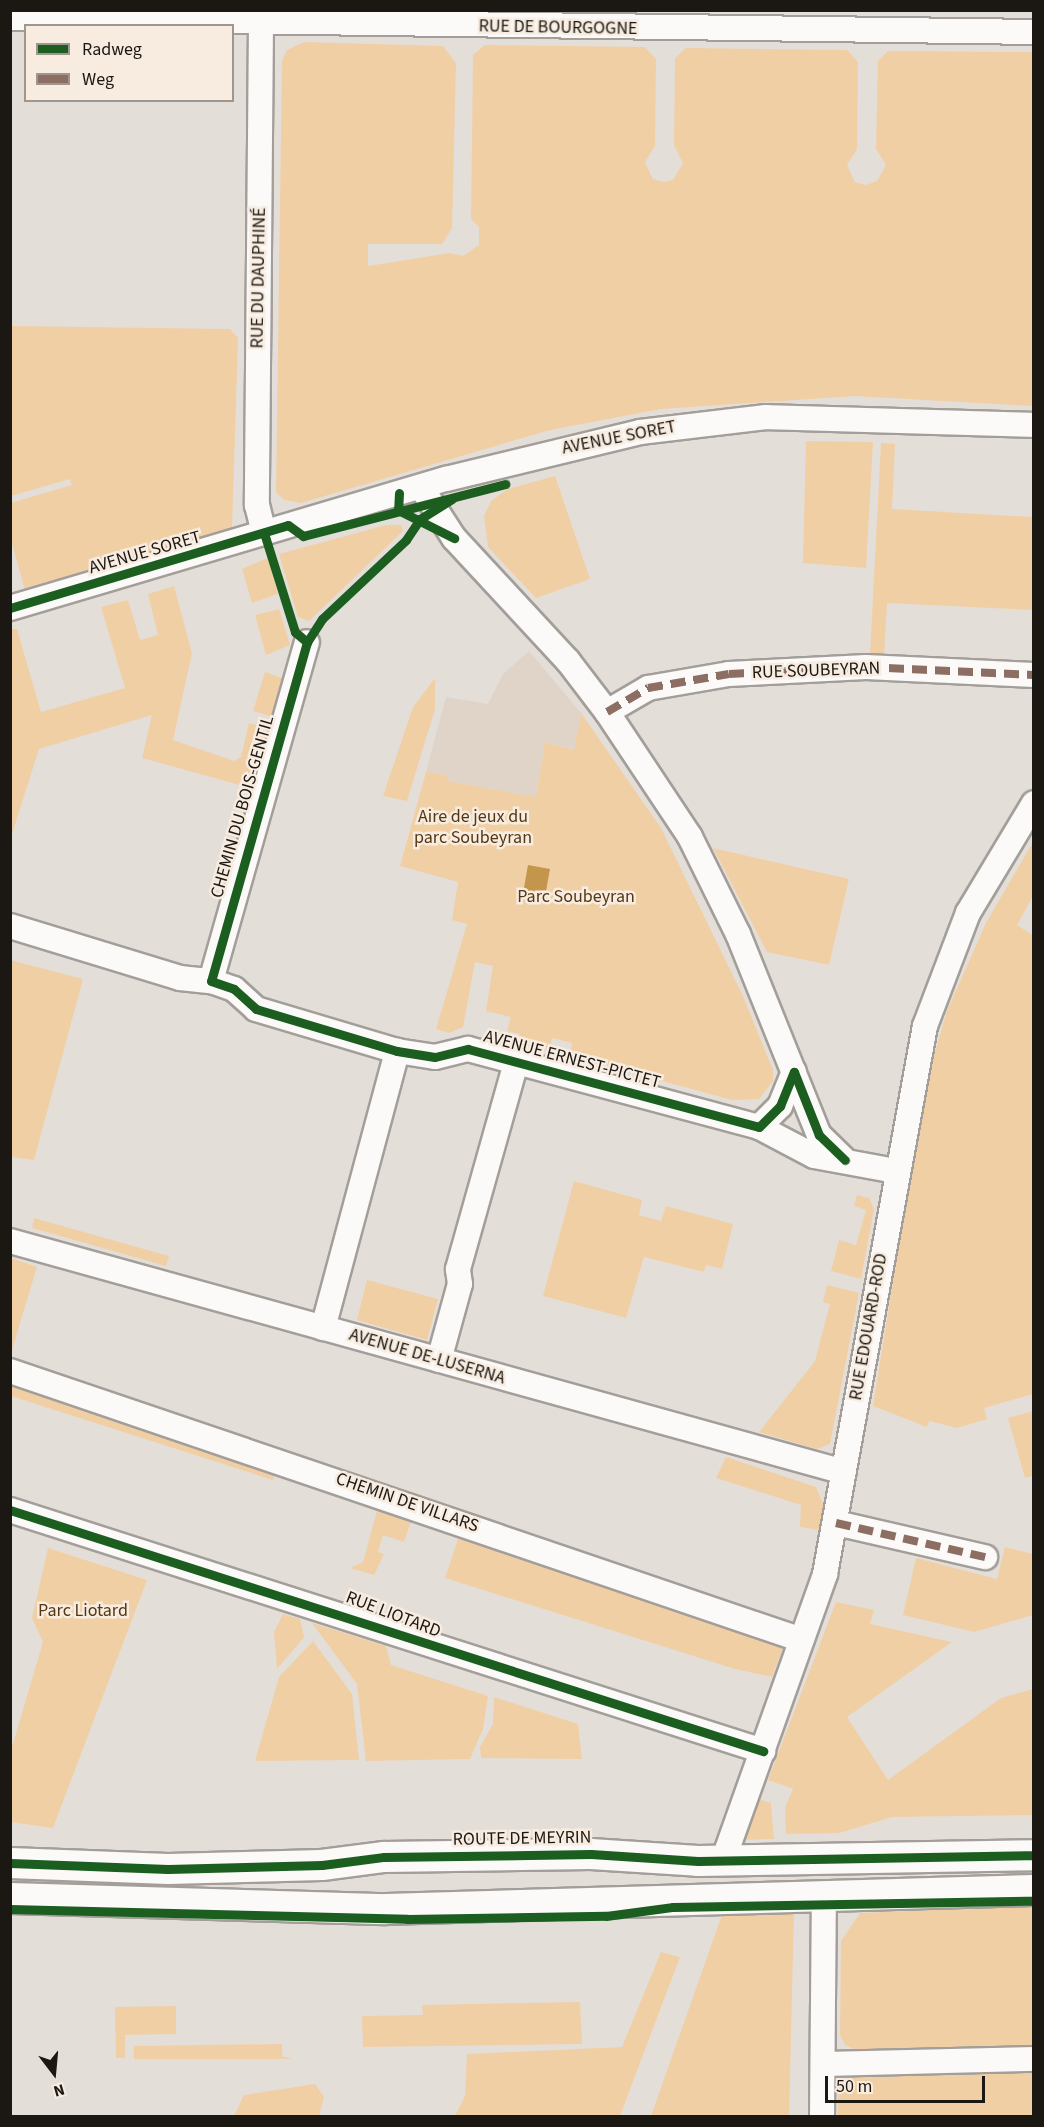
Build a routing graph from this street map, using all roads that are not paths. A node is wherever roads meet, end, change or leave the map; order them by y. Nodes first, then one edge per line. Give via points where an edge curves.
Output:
1 (10, 18) edge
2 (261, 23) junction
3 (1034, 32) edge
4 (1034, 425) edge
5 (421, 487) junction
6 (264, 532) junction
7 (10, 608) edge
8 (307, 642) dead end
9 (1034, 675) edge
10 (607, 712) junction
11 (1034, 803) edge
12 (10, 926) edge
13 (211, 981) junction
14 (397, 1051) junction
15 (516, 1062) junction
16 (794, 1072) junction
17 (759, 1127) junction
18 (845, 1160) junction
19 (896, 1171) junction
20 (10, 1241) edge
21 (323, 1328) junction
22 (439, 1360) junction
23 (10, 1371) edge
24 (844, 1472) junction
25 (10, 1510) edge
26 (836, 1523) junction
27 (985, 1557) dead end
28 (802, 1640) junction
29 (763, 1751) junction
30 (1034, 1855) edge
31 (723, 1861) junction
32 (10, 1863) edge
33 (1034, 1890) edge
34 (10, 1898) edge
35 (824, 1899) junction
36 (1034, 2059) edge
37 (826, 2064) junction
38 (822, 2116) edge

1 - 2 street, RUE DE BOURGOGNE
2 - 3 street, RUE DE BOURGOGNE
2 - 6 street, RUE DU DAUPHINÉ via 257,505
4 - 5 street, AVENUE SORET via 871,416 708,422 577,444
5 - 6 street, AVENUE SORET
5 - 10 street via 454,538 553,644
6 - 7 street, AVENUE SORET
8 - 13 street, CHEMIN DU BOIS-GENTIL
9 - 10 street, RUE SOUBEYRAN via 866,667 729,674 648,688
10 - 16 street via 690,837 738,934
11 - 19 street, RUE EDOUARD-ROD via 968,913 938,992 917,1058
12 - 13 street, AVENUE ERNEST-PICTET via 180,978
13 - 14 street, AVENUE ERNEST-PICTET via 234,990 256,1009
14 - 15 street, AVENUE ERNEST-PICTET via 435,1057 468,1049
14 - 21 street
15 - 17 street, AVENUE ERNEST-PICTET
15 - 22 street, AVENUE ERNEST-PICTET via 458,1269 460,1284
16 - 17 street via 780,1106
16 - 18 street via 819,1135
17 - 18 street, AVENUE ERNEST-PICTET via 814,1156
18 - 19 street, AVENUE ERNEST-PICTET
19 - 24 street, RUE EDOUARD-ROD
20 - 21 street, AVENUE DE-LUSERNA
21 - 22 street, AVENUE DE-LUSERNA
22 - 24 street, AVENUE DE-LUSERNA
23 - 28 street, CHEMIN DE VILLARS
24 - 26 street, RUE EDOUARD-ROD
25 - 29 street, RUE LIOTARD
26 - 27 street
26 - 28 street, RUE EDOUARD-ROD
28 - 29 street, RUE EDOUARD-ROD
29 - 31 street, RUE EDOUARD-ROD
30 - 31 main road, ROUTE DE MEYRIN
31 - 32 main road, ROUTE DE MEYRIN via 591,1854 384,1857 225,1868
33 - 35 main road
34 - 35 main road via 386,1909
35 - 37 street
36 - 37 street
37 - 38 street

